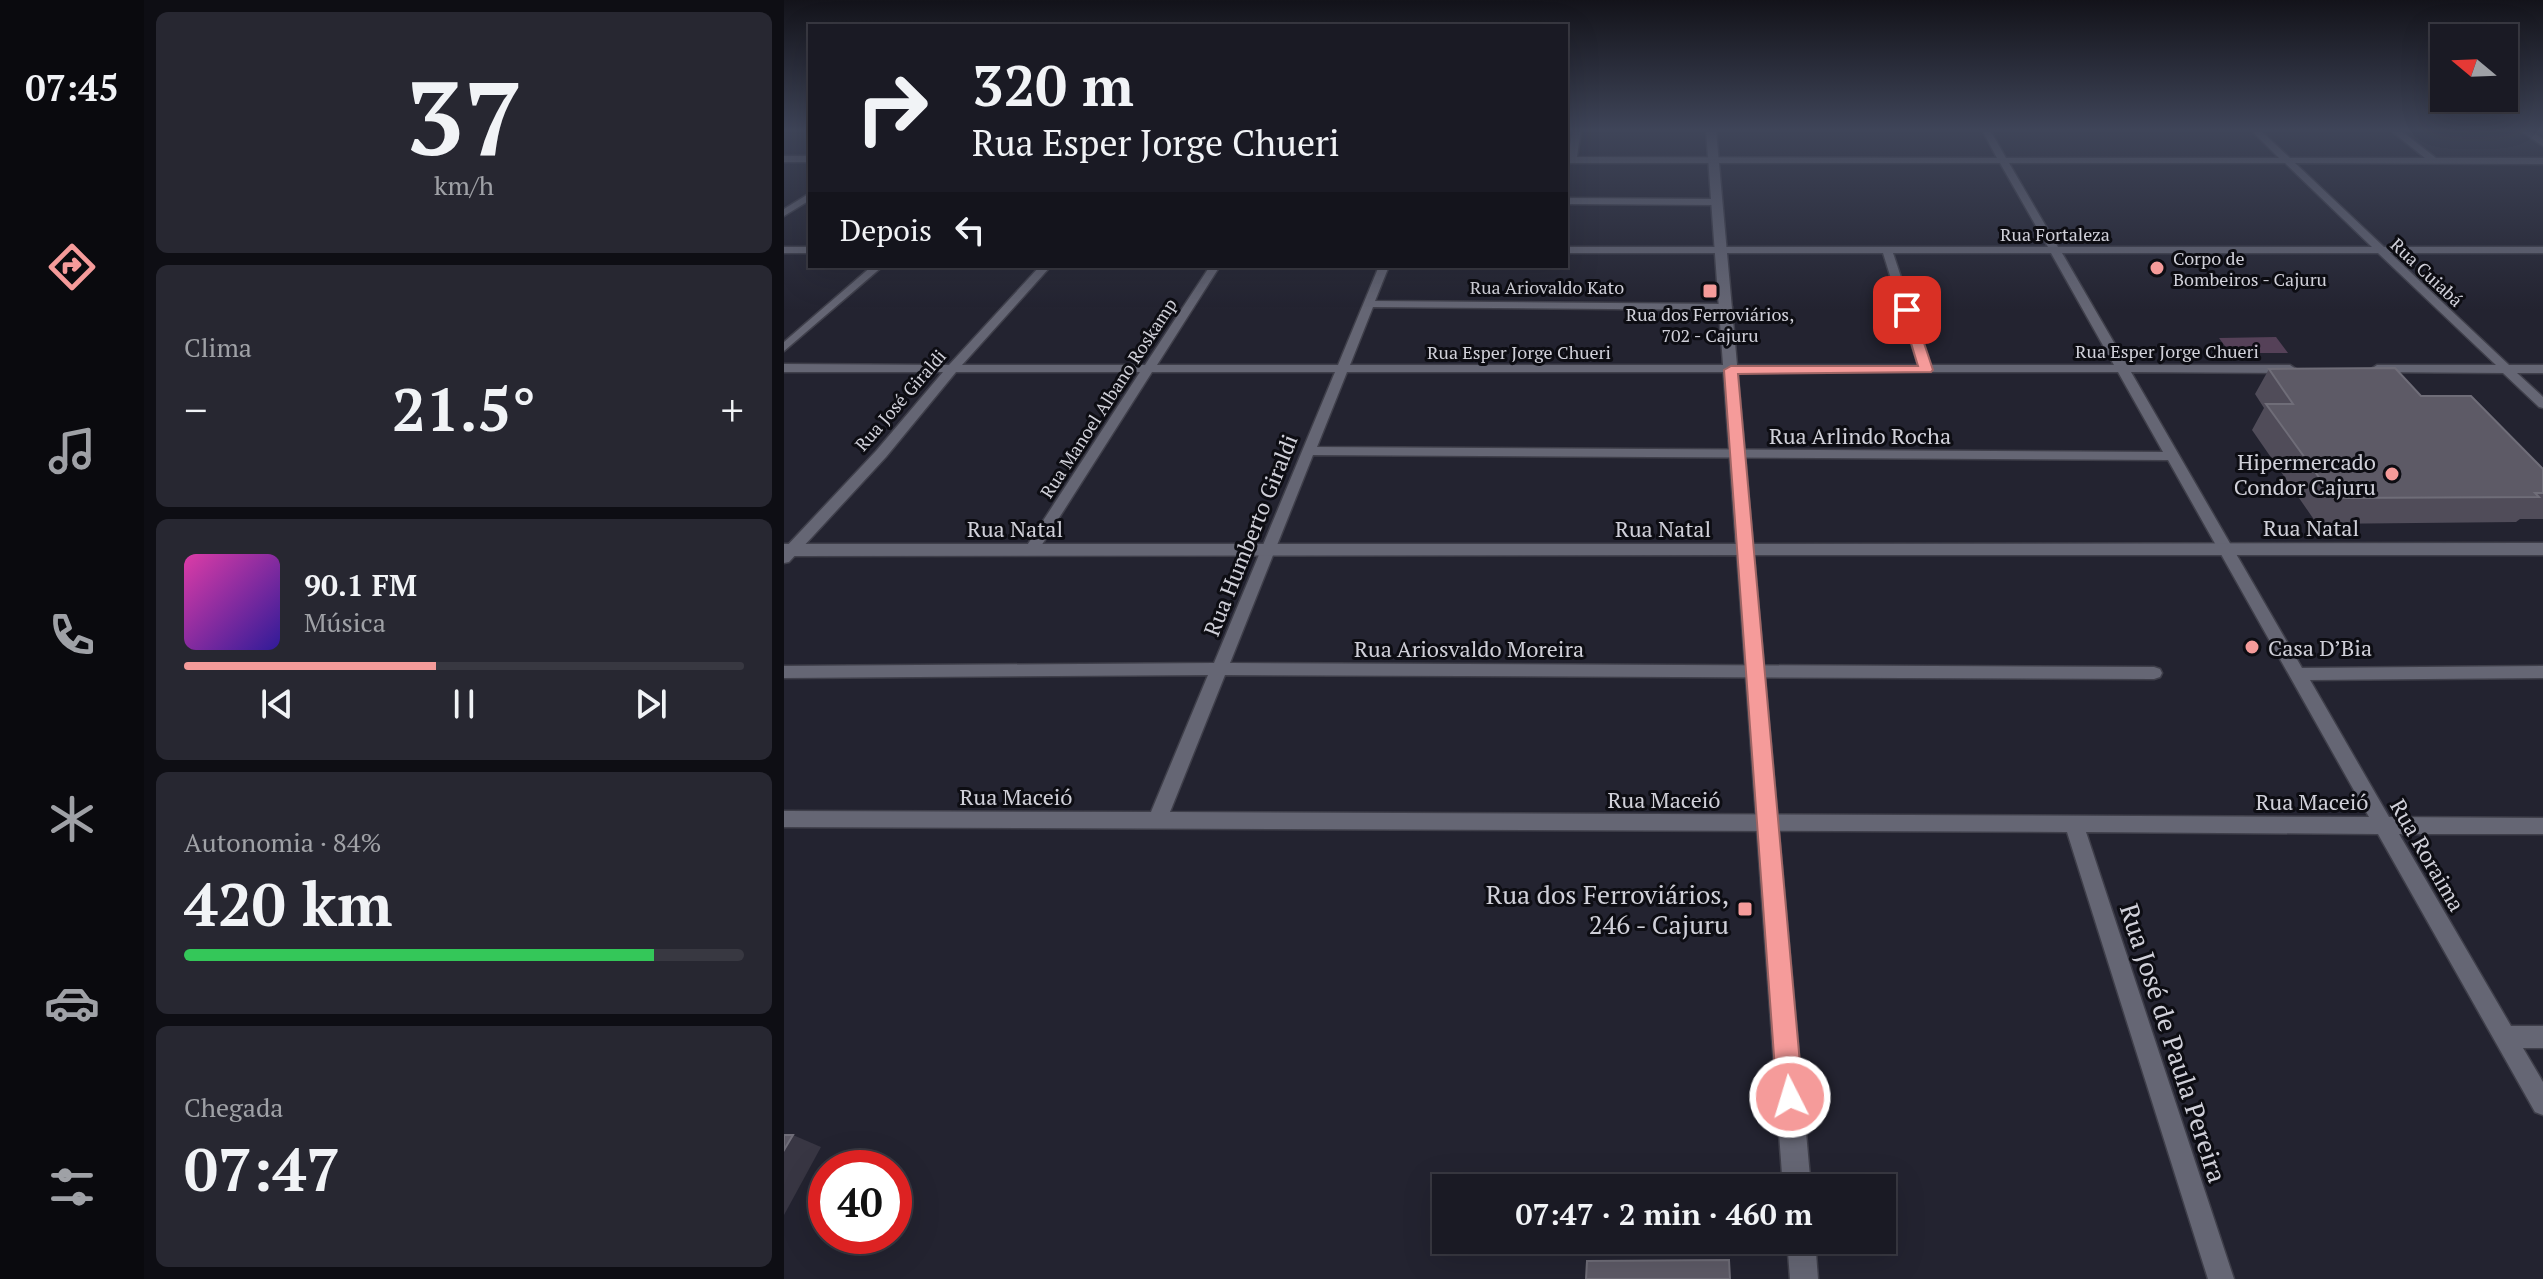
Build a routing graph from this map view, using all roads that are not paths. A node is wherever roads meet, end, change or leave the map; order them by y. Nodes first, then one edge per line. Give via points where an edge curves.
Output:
1 (1716, 190) edge
2 (2019, 190) edge
3 (2317, 190) edge
4 (806, 198) edge
5 (784, 201) edge
6 (1568, 201) edge
7 (1717, 202) junction
8 (784, 213) edge
9 (784, 250) edge
10 (808, 250) edge
11 (1568, 250) edge
12 (1721, 250) junction
13 (1887, 250) junction
14 (2054, 250) junction
15 (2381, 250) junction
16 (2543, 250) edge
17 (876, 268) edge
18 (1044, 268) edge
19 (1214, 268) edge
20 (1383, 268) edge
21 (1368, 304) junction
22 (1726, 307) junction
23 (784, 348) edge
24 (784, 368) edge
25 (955, 368) junction
26 (2299, 369) edge
27 (2363, 369) edge
28 (2507, 369) junction
29 (2543, 369) edge
30 (1148, 370) junction
31 (1341, 370) junction
32 (1731, 370) junction
33 (1926, 370) junction
34 (2123, 370) junction
35 (2543, 404) edge
36 (1308, 451) junction
37 (1737, 454) junction
38 (2173, 456) junction
39 (2226, 549) junction
40 (2543, 549) edge
41 (1031, 550) junction
42 (1268, 550) junction
43 (1745, 550) junction
44 (786, 553) edge
45 (1219, 669) junction
46 (1755, 670) junction
47 (784, 672) edge
48 (2543, 672) edge
49 (2154, 673) dead end
50 (2297, 674) junction
51 (784, 819) edge
52 (1157, 821) junction
53 (1767, 823) junction
54 (2074, 824) junction
55 (2383, 825) junction
56 (2543, 826) edge
57 (2504, 1037) junction
58 (2543, 1037) edge
59 (2543, 1104) edge
60 (1796, 1174) edge
61 (1802, 1254) edge
62 (1804, 1279) edge
63 (2221, 1279) edge

1 - 7 street
2 - 14 street, Rua Roraima
3 - 15 street, Rua Cuiabá
4 - 5 street
4 - 8 street
6 - 7 street
7 - 12 street
9 - 10 street
11 - 12 street, Rua Fortaleza
12 - 13 street, Rua Fortaleza
12 - 22 street
13 - 14 street, Rua Fortaleza
13 - 33 street
14 - 15 street, Rua Fortaleza
14 - 34 street, Rua Roraima
15 - 16 street, Rua Fortaleza
15 - 28 street, Rua Cuiabá
17 - 23 street
18 - 25 street, Rua José Giraldi
19 - 30 street, Rua Manoel Albano Roskamp
20 - 21 street, Rua Humberto Giraldi
21 - 22 street, Rua Ariovaldo Kato
21 - 31 street, Rua Humberto Giraldi
22 - 32 street
24 - 25 street, Rua Esper Jorge Chueri
25 - 30 street, Rua Esper Jorge Chueri
25 - 44 street, Rua José Giraldi
26 - 34 street, Rua Esper Jorge Chueri
27 - 28 street
28 - 29 street
28 - 35 street, Rua Cuiabá
30 - 31 street, Rua Esper Jorge Chueri
30 - 41 street, Rua Manoel Albano Roskamp
31 - 32 street, Rua Esper Jorge Chueri
31 - 36 street, Rua Humberto Giraldi
32 - 33 street, Rua Esper Jorge Chueri
32 - 37 street
33 - 34 street, Rua Esper Jorge Chueri
34 - 38 street, Rua Roraima
36 - 37 street, Rua Arlindo Rocha
36 - 42 street, Rua Humberto Giraldi
37 - 38 street, Rua Arlindo Rocha
37 - 43 street
38 - 39 street, Rua Roraima
39 - 40 street, Rua Natal
39 - 43 street, Rua Natal
39 - 50 street, Rua Roraima
41 - 42 street, Rua Natal
41 - 44 street, Rua Natal
42 - 43 street, Rua Natal
42 - 45 street, Rua Humberto Giraldi
43 - 46 street
45 - 46 street, Rua Ariosvaldo Moreira
45 - 47 street, Rua Ariosvaldo Moreira
45 - 52 street, Rua Humberto Giraldi
46 - 49 street, Rua Ariosvaldo Moreira
46 - 53 street
48 - 50 street
50 - 55 street, Rua Roraima
51 - 52 street, Rua Maceió
52 - 53 street, Rua Maceió
53 - 54 street, Rua Maceió
53 - 60 street
54 - 55 street, Rua Maceió
54 - 63 street, Rua José de Paula Pereira
55 - 56 street, Rua Maceió
55 - 57 street, Rua Roraima
57 - 58 street
57 - 59 street, Rua Roraima
61 - 62 street

